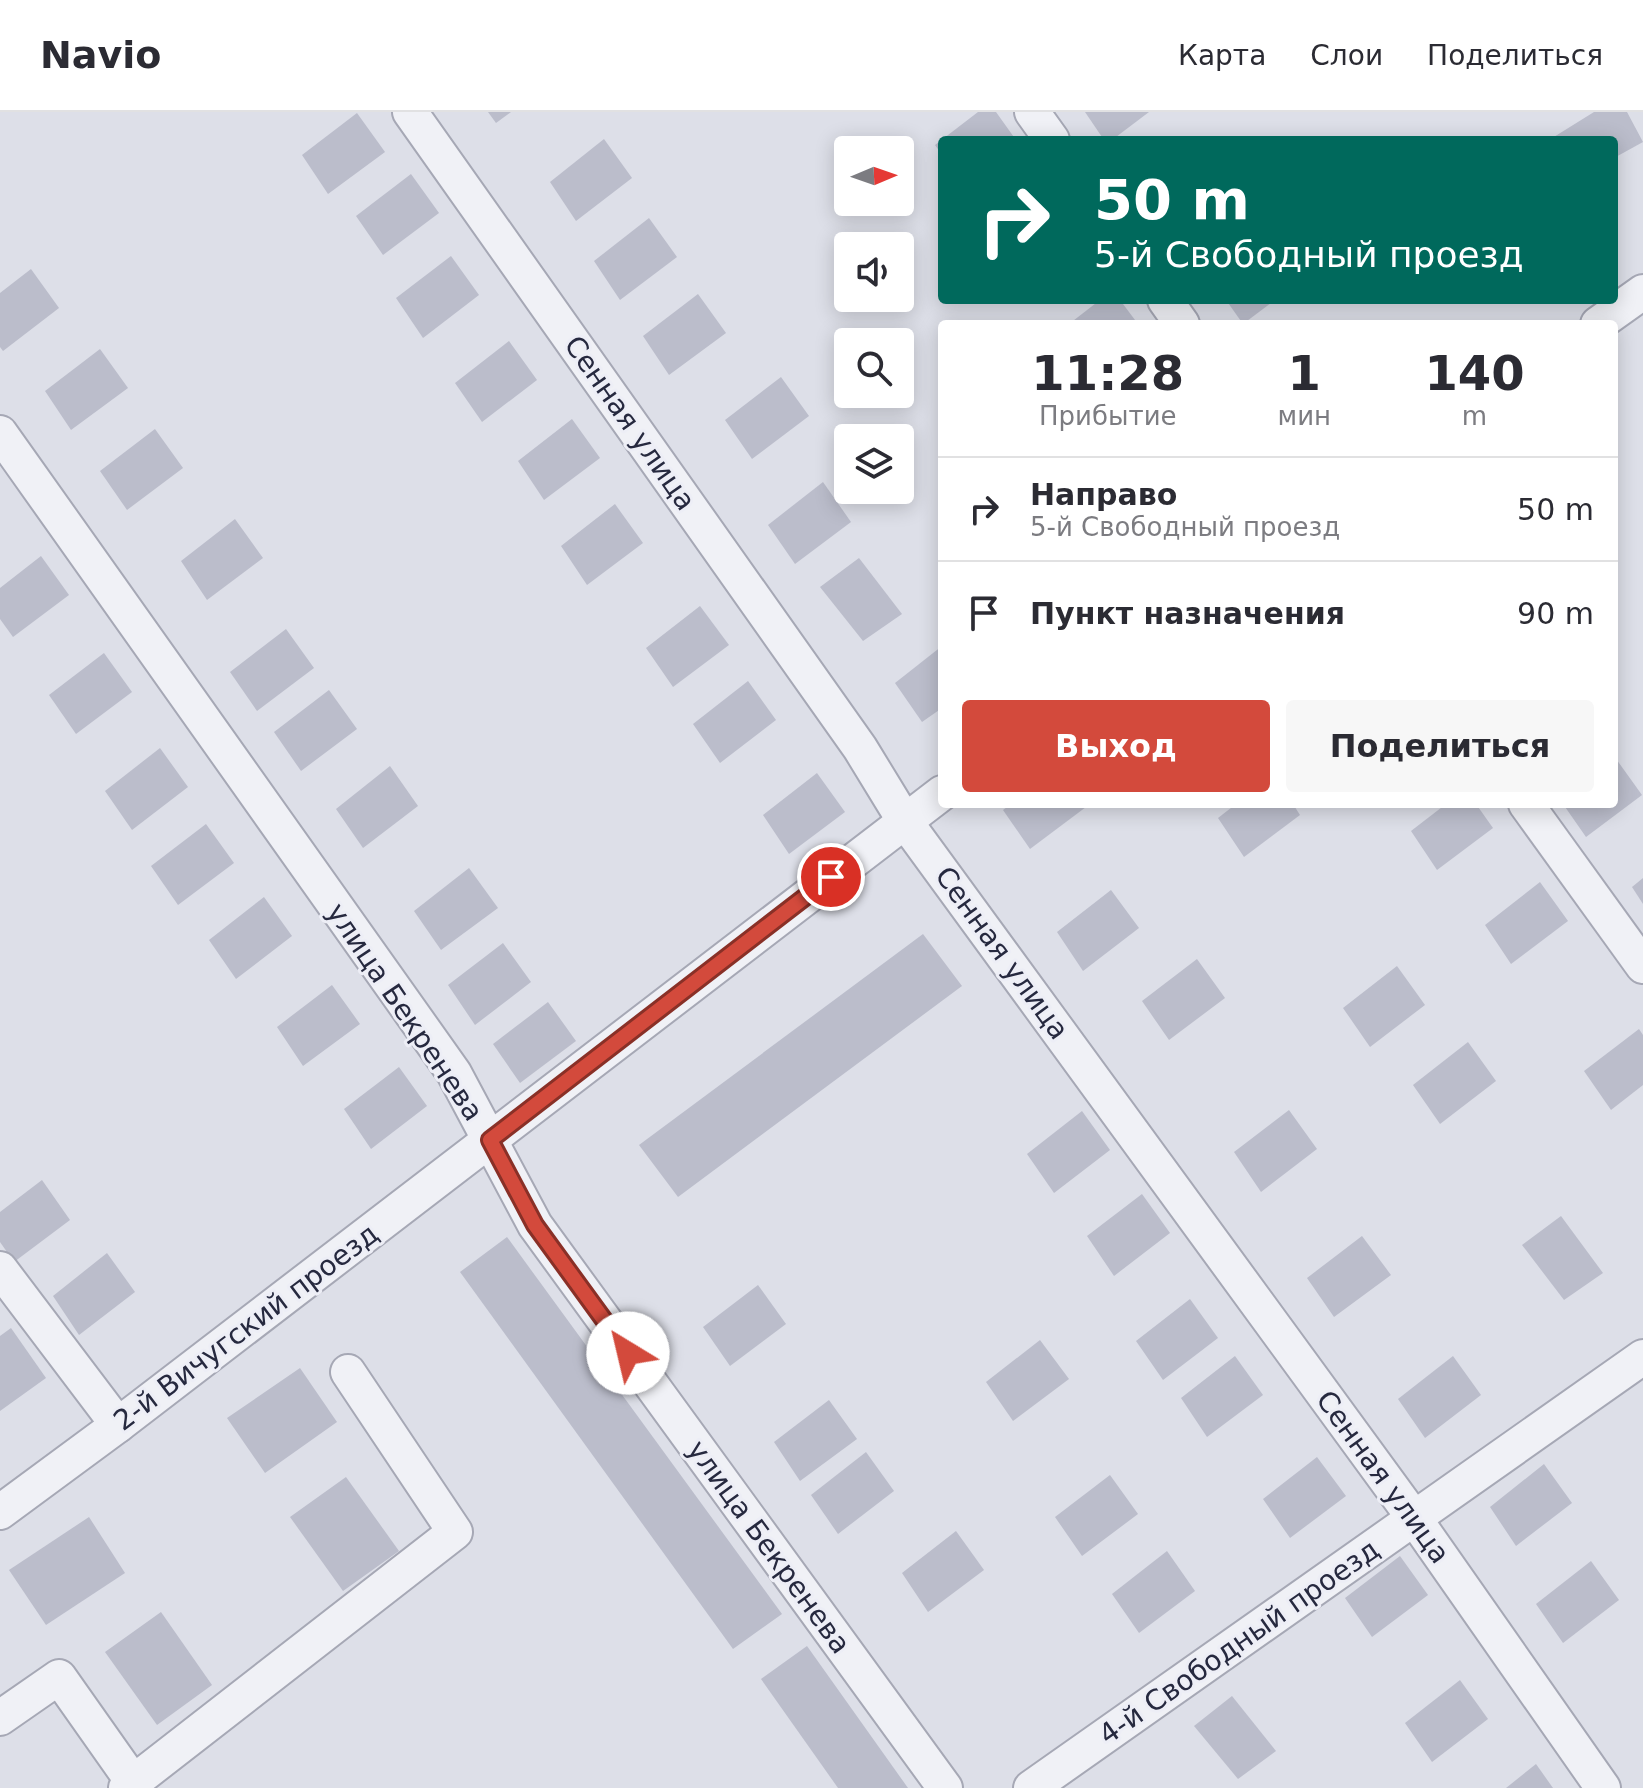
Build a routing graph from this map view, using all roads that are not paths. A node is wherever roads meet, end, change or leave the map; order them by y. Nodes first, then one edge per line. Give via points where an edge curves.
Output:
1 (410, 112) edge
2 (1032, 112) edge
3 (1049, 136) edge
4 (1643, 292) edge
5 (1604, 320) edge
6 (0, 433) edge
7 (938, 796) edge
8 (1529, 808) edge
9 (904, 820) junction
10 (1643, 966) edge
11 (490, 1140) junction
12 (0, 1269) edge
13 (1643, 1357) edge
14 (348, 1372) dead end
15 (118, 1425) junction
16 (0, 1512) edge
17 (1414, 1518) junction
18 (0, 1718) edge
19 (130, 1785) edge
20 (945, 1788) edge
21 (1031, 1788) edge
22 (1603, 1788) edge

1 - 9 street, Сенная улица via 860,748
2 - 3 street
4 - 5 street
6 - 11 street, улица Бекренева via 454,1073
7 - 9 street, 2-й Вичугский проезд
8 - 10 street
9 - 11 street, 2-й Вичугский проезд
9 - 17 street, Сенная улица
11 - 15 street, 2-й Вичугский проезд
11 - 20 street, улица Бекренева via 535,1225
12 - 15 street
13 - 17 street, 4-й Свободный проезд
14 - 19 street via 455,1532
15 - 16 street, 2-й Вичугский проезд
17 - 21 street, 4-й Свободный проезд
17 - 22 street, Сенная улица
18 - 19 street via 59,1677

